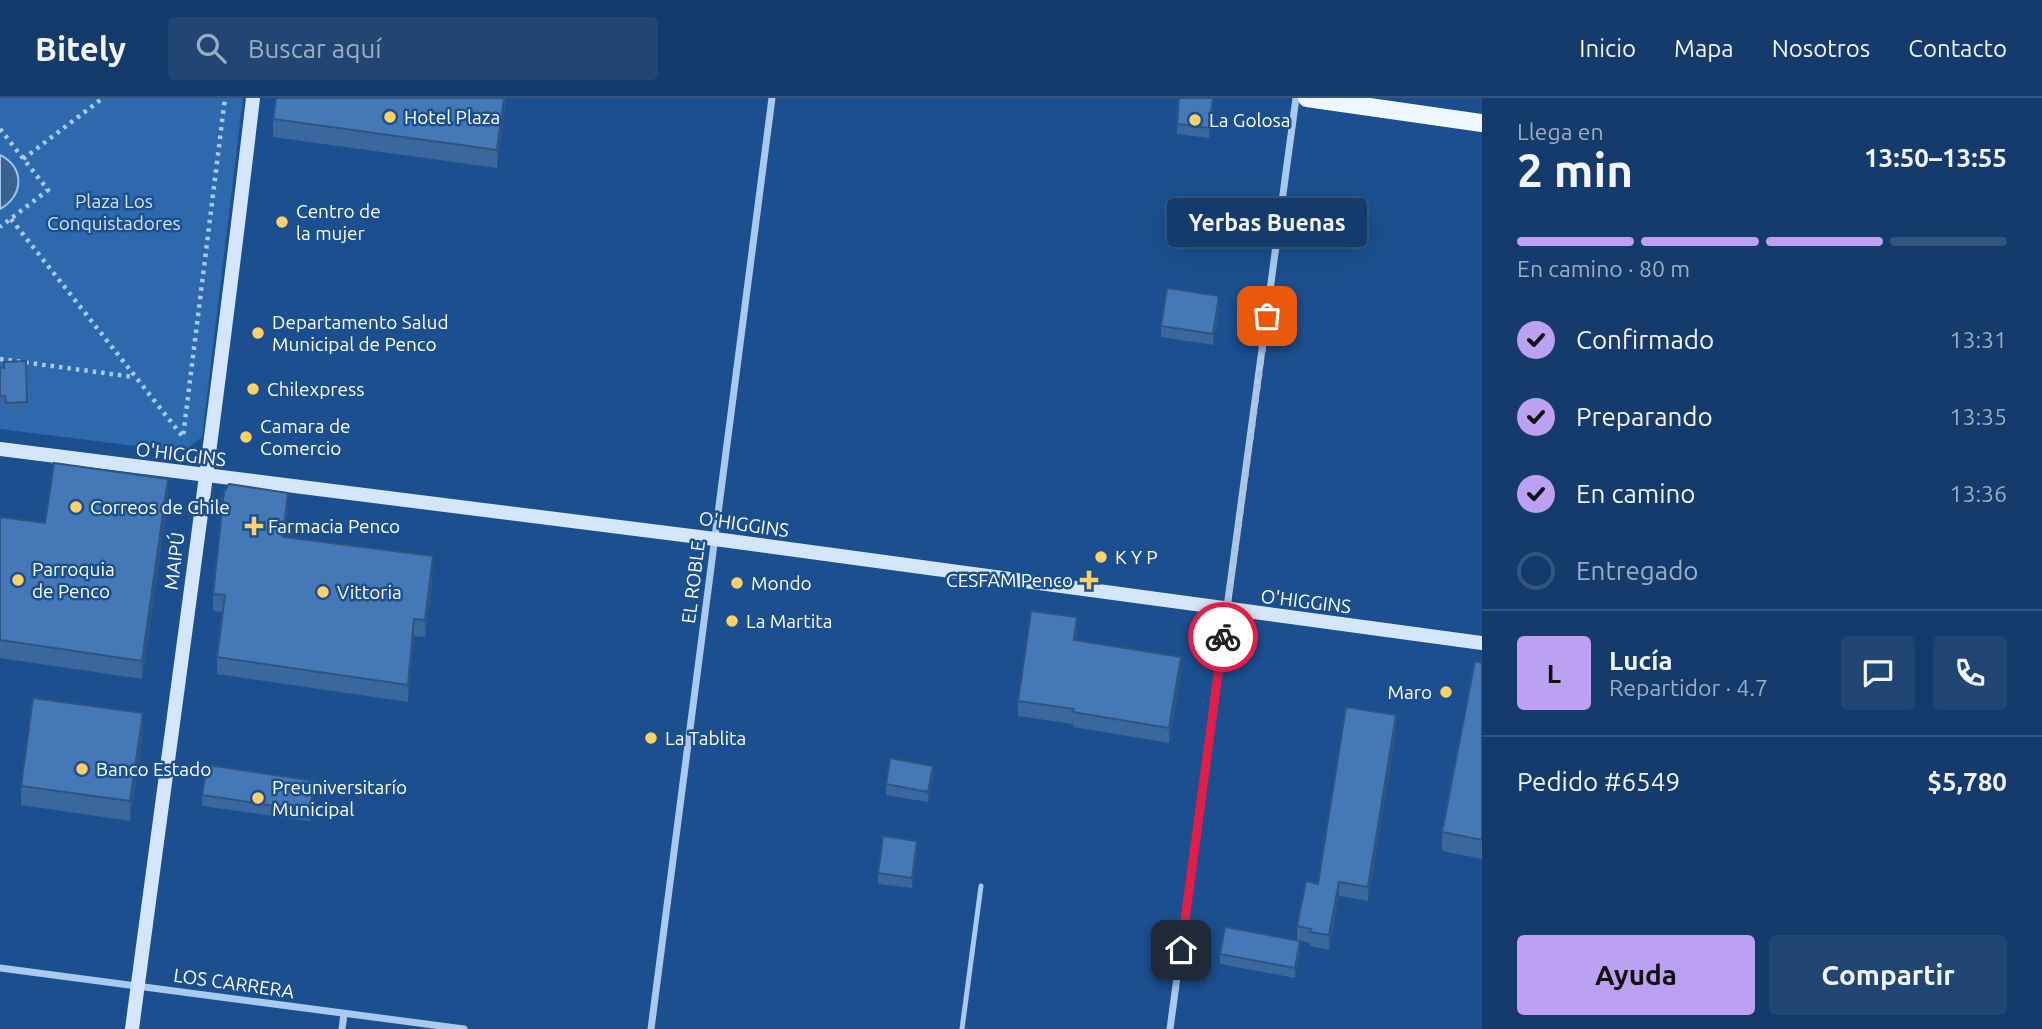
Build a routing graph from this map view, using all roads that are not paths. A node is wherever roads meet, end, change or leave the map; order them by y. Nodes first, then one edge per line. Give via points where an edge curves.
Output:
1 (253, 98) edge
2 (772, 98) edge
3 (1296, 98) edge
4 (1307, 98) edge
5 (1482, 123) edge
6 (0, 449) edge
7 (205, 476) junction
8 (715, 539) junction
9 (1227, 610) junction
10 (1482, 643) edge
11 (981, 886) dead end
12 (0, 968) edge
13 (138, 986) junction
14 (344, 1014) junction
15 (132, 1029) edge
16 (342, 1029) edge
17 (464, 1029) edge
18 (651, 1029) edge
19 (962, 1029) edge
20 (1170, 1029) edge

1 - 7 street, MAIPÚ
2 - 8 street, EL ROBLE
3 - 9 street
4 - 5 main road
6 - 7 street, O'HIGGINS
7 - 8 street, O'HIGGINS
7 - 13 street, MAIPÚ
8 - 9 street, O'HIGGINS
8 - 18 street, EL ROBLE
9 - 10 street, O'HIGGINS
9 - 20 street
11 - 19 lane
12 - 13 street, LOS CARRERA
13 - 14 street, LOS CARRERA
13 - 15 street, MAIPÚ
14 - 16 street
14 - 17 street, LOS CARRERA

